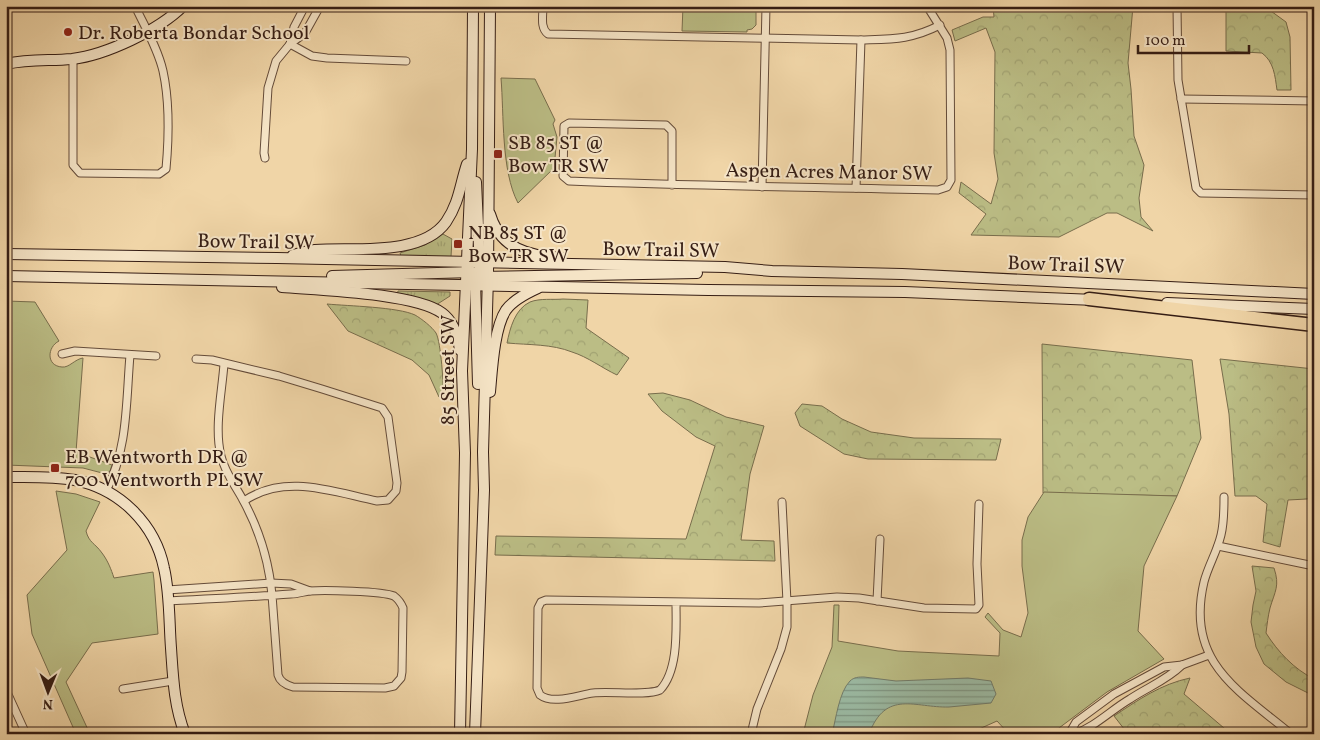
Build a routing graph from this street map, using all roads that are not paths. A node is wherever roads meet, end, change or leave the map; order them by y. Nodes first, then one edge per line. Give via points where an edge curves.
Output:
1 (135, 6) edge
2 (183, 6) edge
3 (305, 6) edge
4 (320, 6) edge
5 (473, 6) edge
6 (490, 6) edge
7 (543, 6) edge
8 (766, 6) edge
9 (927, 6) edge
10 (1177, 6) edge
11 (940, 25) junction
12 (148, 32) junction
13 (765, 37) junction
14 (861, 40) junction
15 (290, 44) junction
16 (73, 59) junction
17 (406, 61) dead end
18 (6, 64) edge
19 (472, 79) junction
20 (1181, 99) junction
21 (1314, 101) edge
22 (472, 149) junction
23 (265, 158) dead end
24 (672, 185) junction
25 (762, 186) junction
26 (856, 188) junction
27 (1314, 195) edge
28 (488, 205) junction
29 (6, 254) edge
30 (277, 258) junction
31 (726, 267) junction
32 (772, 271) junction
33 (477, 274) junction
34 (6, 276) edge
35 (214, 279) junction
36 (545, 286) junction
37 (1314, 294) edge
38 (1089, 299) junction
39 (1314, 309) edge
40 (1314, 325) edge
41 (62, 354) dead end
42 (130, 355) junction
43 (156, 356) dead end
44 (196, 359) dead end
45 (224, 364) junction
46 (462, 371) junction
47 (483, 437) junction
48 (6, 477) edge
49 (106, 491) junction
50 (1224, 497) dead end
51 (244, 501) junction
52 (782, 502) dead end
53 (979, 504) dead end
54 (465, 521) junction
55 (483, 521) junction
56 (880, 539) dead end
57 (1218, 546) junction
58 (1314, 566) edge
59 (271, 583) junction
60 (167, 590) junction
61 (310, 591) junction
62 (272, 595) junction
63 (877, 601) junction
64 (168, 602) junction
65 (676, 602) junction
66 (787, 602) junction
67 (1209, 655) junction
68 (1182, 665) junction
69 (173, 681) junction
70 (123, 689) dead end
71 (6, 690) edge
72 (26, 734) edge
73 (185, 734) edge
74 (460, 734) edge
75 (475, 734) edge
76 (751, 734) edge
77 (1069, 734) edge
78 (1074, 734) edge
79 (1291, 734) edge

1 - 12 street
2 - 12 main road
3 - 15 street via 294,26
4 - 15 street via 305,33
5 - 19 main road, 85 Street SW
6 - 28 main road, 85 Street SW
7 - 13 street via 543,27 548,34
8 - 13 street
9 - 11 street, Aspen Acres Manor SW
10 - 20 street via 1176,52
11 - 14 street via 904,38
11 - 26 street, Aspen Acres Manor SW via 949,43 951,58 949,184 938,190
12 - 16 main road via 112,49
12 - 16 street via 162,69 169,107 166,168 159,174 80,173 76,170 73,165
13 - 14 street
13 - 25 street
14 - 26 street
15 - 17 street via 312,56
15 - 23 street via 276,61 268,88
16 - 18 main road via 25,60
19 - 22 main road, 85 Street SW
19 - 33 main road
20 - 21 street
20 - 27 street via 1196,188 1201,193
22 - 30 main road via 458,200 446,221 430,236 397,246 313,250
22 - 33 main road, 85 Street SW
24 - 24 street, Aspen Acres Manor SW via 567,180 563,176 564,126 569,123 666,125 672,131
24 - 25 street, Aspen Acres Manor SW
25 - 26 street, Aspen Acres Manor SW
28 - 31 main road via 502,236 513,247 529,254
28 - 33 main road, 85 Street SW
29 - 30 main road, Bow Trail SW
30 - 33 main road, Bow Trail SW
31 - 32 main road, Bow Trail SW
31 - 33 main road, Bow Trail SW
32 - 33 main road
32 - 37 main road, Bow Trail SW via 902,274
33 - 35 main road
33 - 36 main road, Bow Trail SW
33 - 46 main road, 85 Street SW
33 - 47 main road, 85 Street SW
34 - 35 main road, Bow Trail SW
35 - 46 main road via 375,296 427,306 441,312 450,321 460,347
36 - 38 main road, Bow Trail SW via 905,292
36 - 47 main road via 517,299 502,318
38 - 39 main road, Bow Trail SW
38 - 40 highway
41 - 42 street via 75,351
42 - 43 street
42 - 49 street via 123,442
44 - 45 street
45 - 51 street via 219,446 227,474
45 - 51 street via 279,376 382,408 388,417 397,483 396,491 388,500 377,501 292,485 265,490
46 - 54 main road, 85 Street SW
47 - 55 main road, 85 Street SW
48 - 49 main road via 72,480
49 - 60 main road via 132,510 151,533 162,558
50 - 57 street
51 - 59 street via 262,541
52 - 66 street
53 - 63 street via 979,605 976,609 924,608
54 - 55 main road
54 - 74 main road, 85 Street SW
55 - 75 main road, 85 Street SW
56 - 63 street
57 - 58 street
57 - 67 street via 1204,582 1201,602 1202,633
59 - 60 street
59 - 61 street via 292,584
59 - 62 street
60 - 64 main road
61 - 62 street
61 - 62 street via 383,594 398,599 404,614 402,672 394,686 293,687 282,682 278,675
62 - 64 street
63 - 66 street via 837,597
64 - 69 main road
65 - 65 street via 544,600 538,608 537,688 541,697 550,700 594,693 660,690 668,677 674,651
65 - 66 street
66 - 76 street via 783,643
67 - 68 street
67 - 79 street via 1227,680
68 - 77 street via 1164,667 1114,694 1076,722
68 - 78 street via 1171,676
69 - 70 street
69 - 73 main road via 177,711
71 - 72 street

